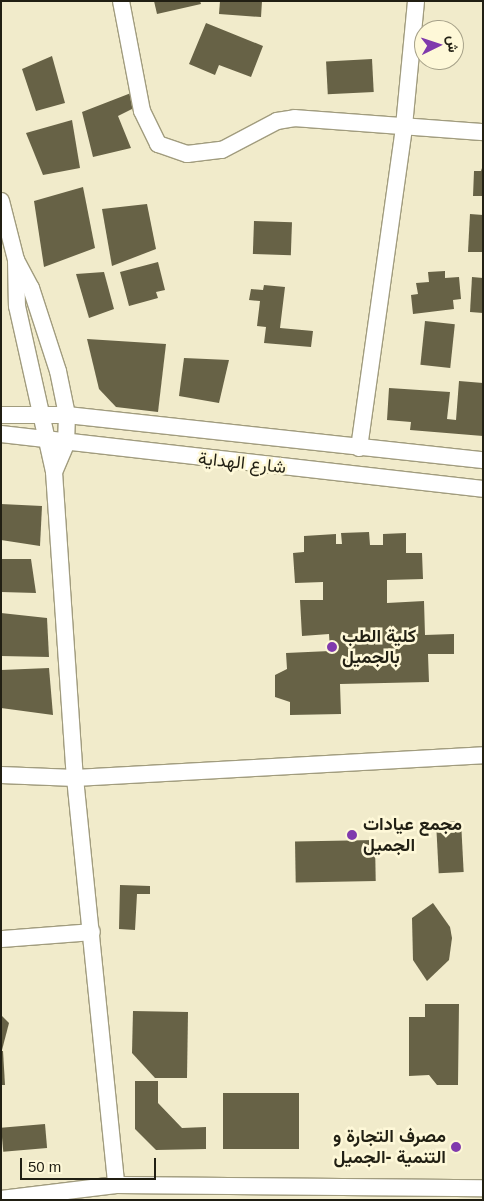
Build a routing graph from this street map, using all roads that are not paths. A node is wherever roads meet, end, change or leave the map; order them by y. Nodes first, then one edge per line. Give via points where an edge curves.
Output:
1 (121, 1) edge
2 (416, 1) edge
3 (404, 126) junction
4 (483, 132) edge
5 (1, 200) edge
6 (16, 260) junction
7 (1, 415) edge
8 (42, 415) junction
9 (67, 416) junction
10 (1, 434) edge
11 (44, 441) junction
12 (66, 444) junction
13 (359, 448) junction
14 (483, 460) edge
15 (54, 472) junction
16 (483, 489) edge
17 (483, 755) edge
18 (1, 775) edge
19 (75, 778) junction
20 (92, 932) junction
21 (1, 939) edge
22 (116, 1185) junction
23 (483, 1188) edge
24 (1, 1199) edge

1 - 3 street via 142,111 158,144 187,154 222,150 256,130 294,118
2 - 3 street
3 - 4 street
3 - 13 street
5 - 6 street
6 - 8 street via 18,306
6 - 9 street via 31,288
7 - 8 street, شارع الهداية
8 - 9 street, شارع الهداية
8 - 11 street
9 - 12 street
9 - 13 street, شارع الهداية
10 - 11 street, شارع الهداية
11 - 12 street, شارع الهداية
11 - 15 street
12 - 15 street
12 - 16 street, شارع الهداية
13 - 14 street, شارع الهداية
15 - 19 street
17 - 19 street
18 - 19 street
19 - 20 street
20 - 21 street
20 - 22 street
22 - 23 street
22 - 24 street

